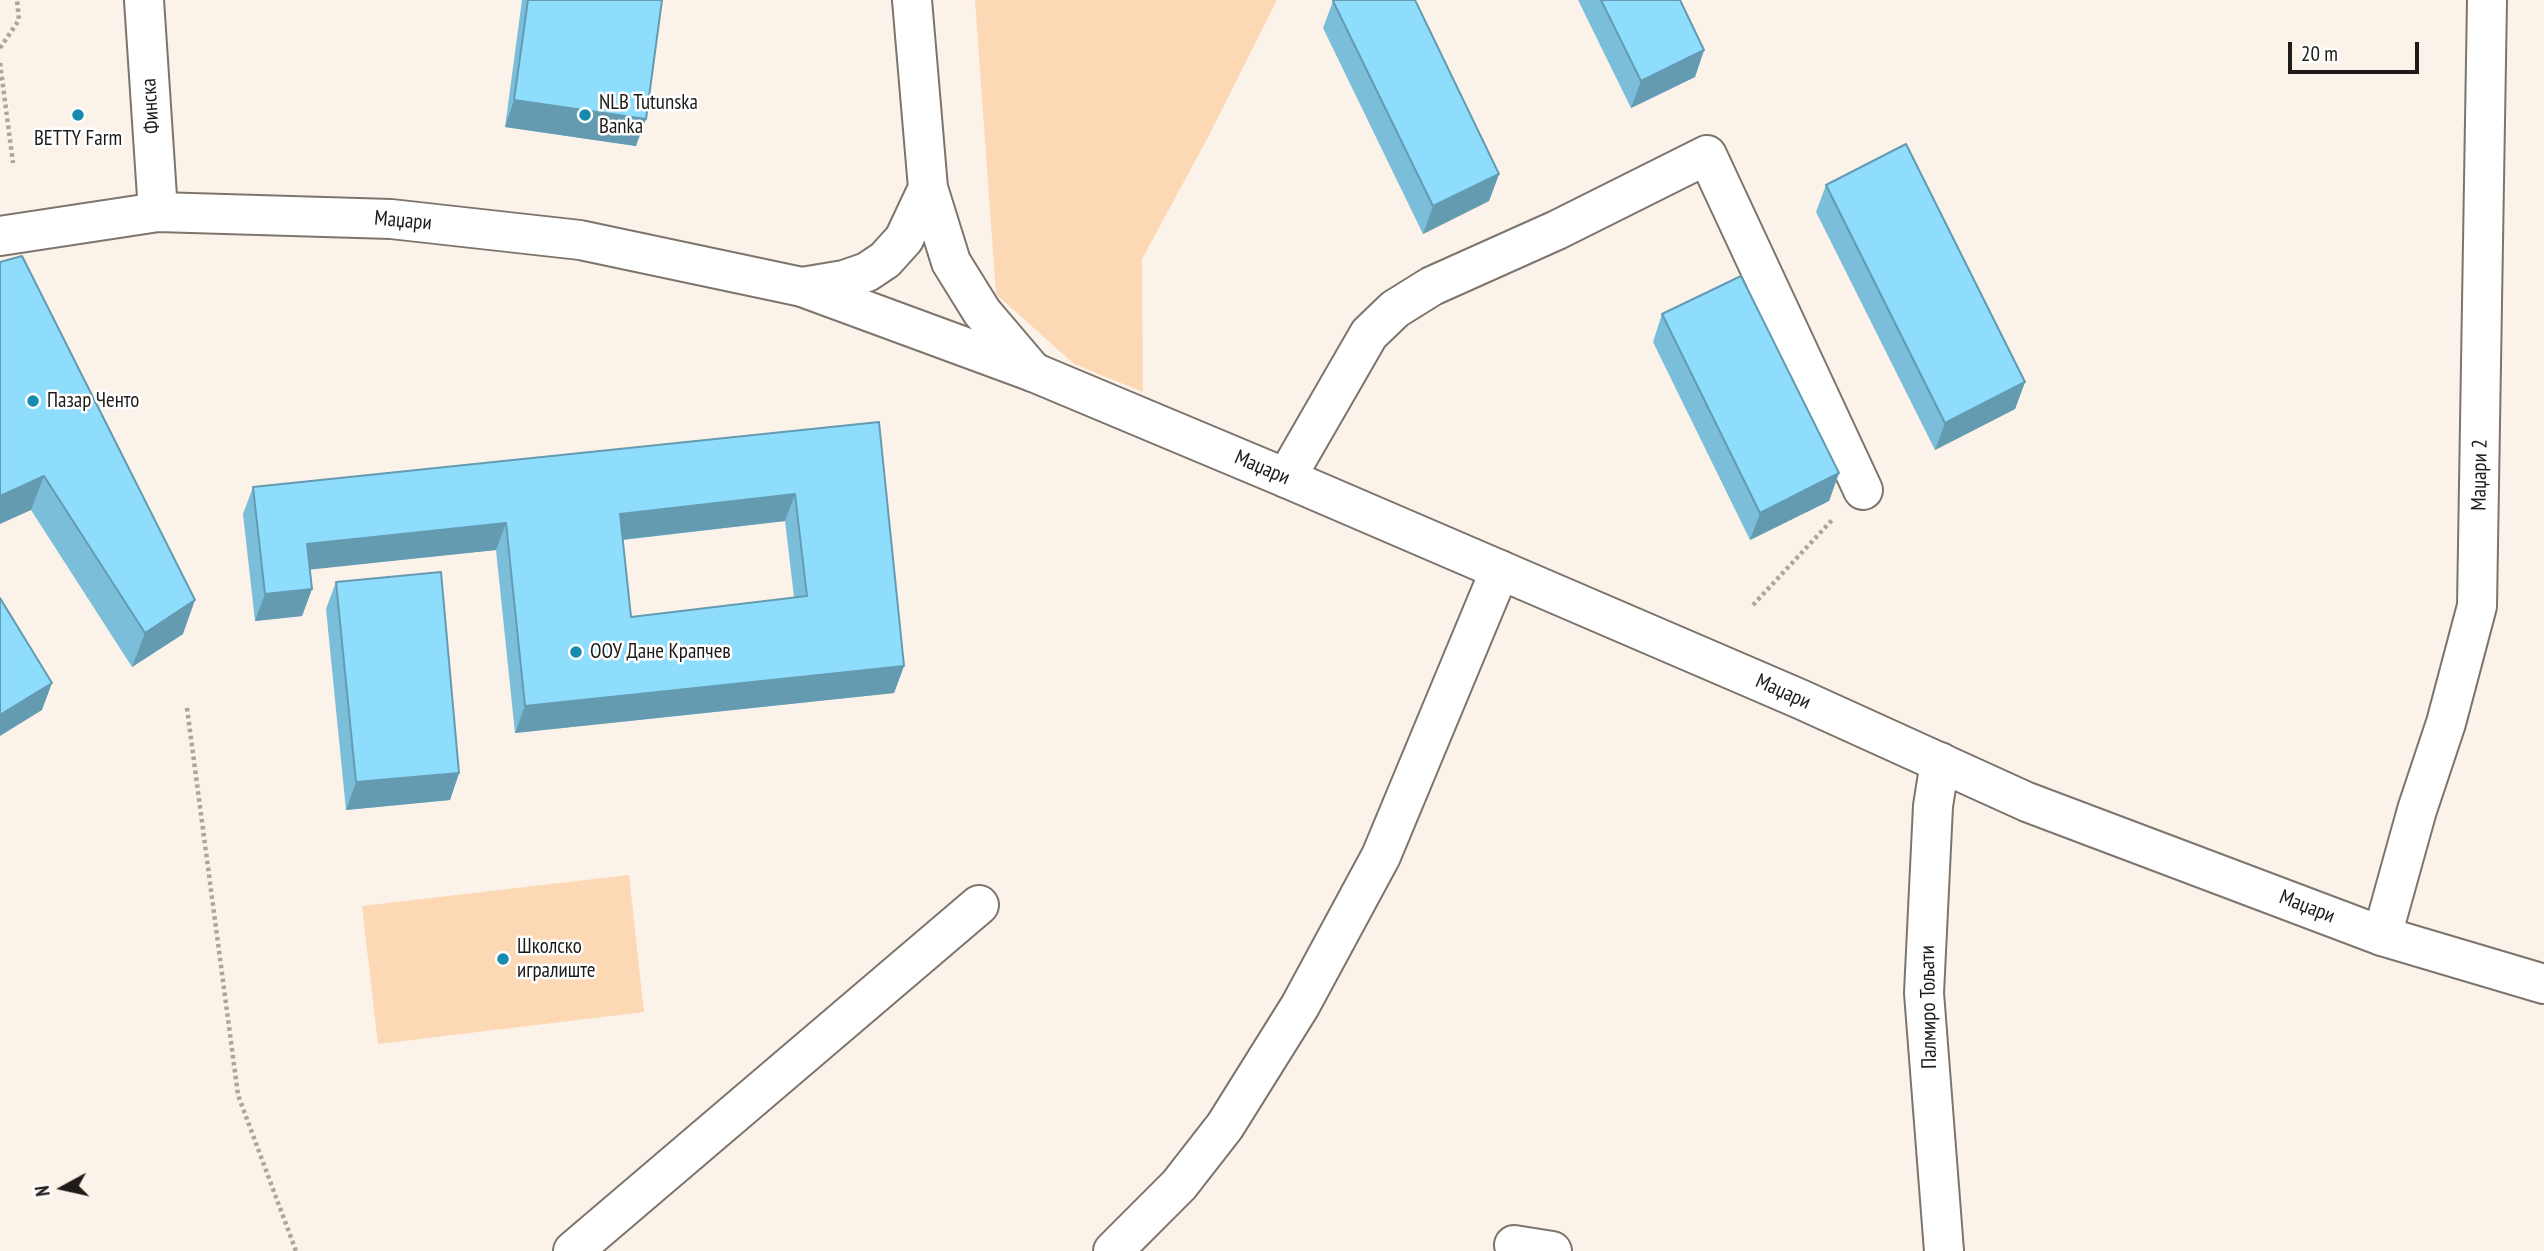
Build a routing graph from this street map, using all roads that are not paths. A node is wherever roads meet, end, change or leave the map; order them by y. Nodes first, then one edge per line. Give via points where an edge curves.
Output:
1 (144, 0) edge
2 (912, 0) edge
3 (2487, 0) edge
4 (928, 188) junction
5 (158, 212) junction
6 (0, 236) edge
7 (802, 287) junction
8 (1033, 372) junction
9 (1286, 478) junction
10 (1863, 490) road end
11 (1500, 570) junction
12 (1940, 762) junction
13 (979, 905) dead end
14 (2382, 936) junction
15 (2544, 984) edge
16 (1514, 1245) dead end
17 (573, 1251) edge
18 (1113, 1251) edge
19 (1552, 1251) edge
20 (1944, 1251) edge

1 - 5 street, Финска
2 - 4 street, Маџари
3 - 14 street, Маџари 2 via 2477,606
4 - 7 street, Маџари via 904,239 885,260 844,280
4 - 8 street, Маџари via 951,262 965,288
5 - 6 street, Маџари
5 - 7 street, Маџари via 391,219 566,238
7 - 8 street, Маџари
8 - 9 street, Маџари
9 - 10 street via 1369,334 1395,309 1432,286 1707,155
9 - 11 street, Маџари
11 - 12 street, Маџари
11 - 18 street via 1381,856 1300,1006 1225,1126 1179,1185
12 - 14 street, Маџари via 2028,802
12 - 20 street, Палмиро Тољати via 1933,806 1924,993
13 - 17 street
14 - 15 street, Маџари
16 - 19 street

